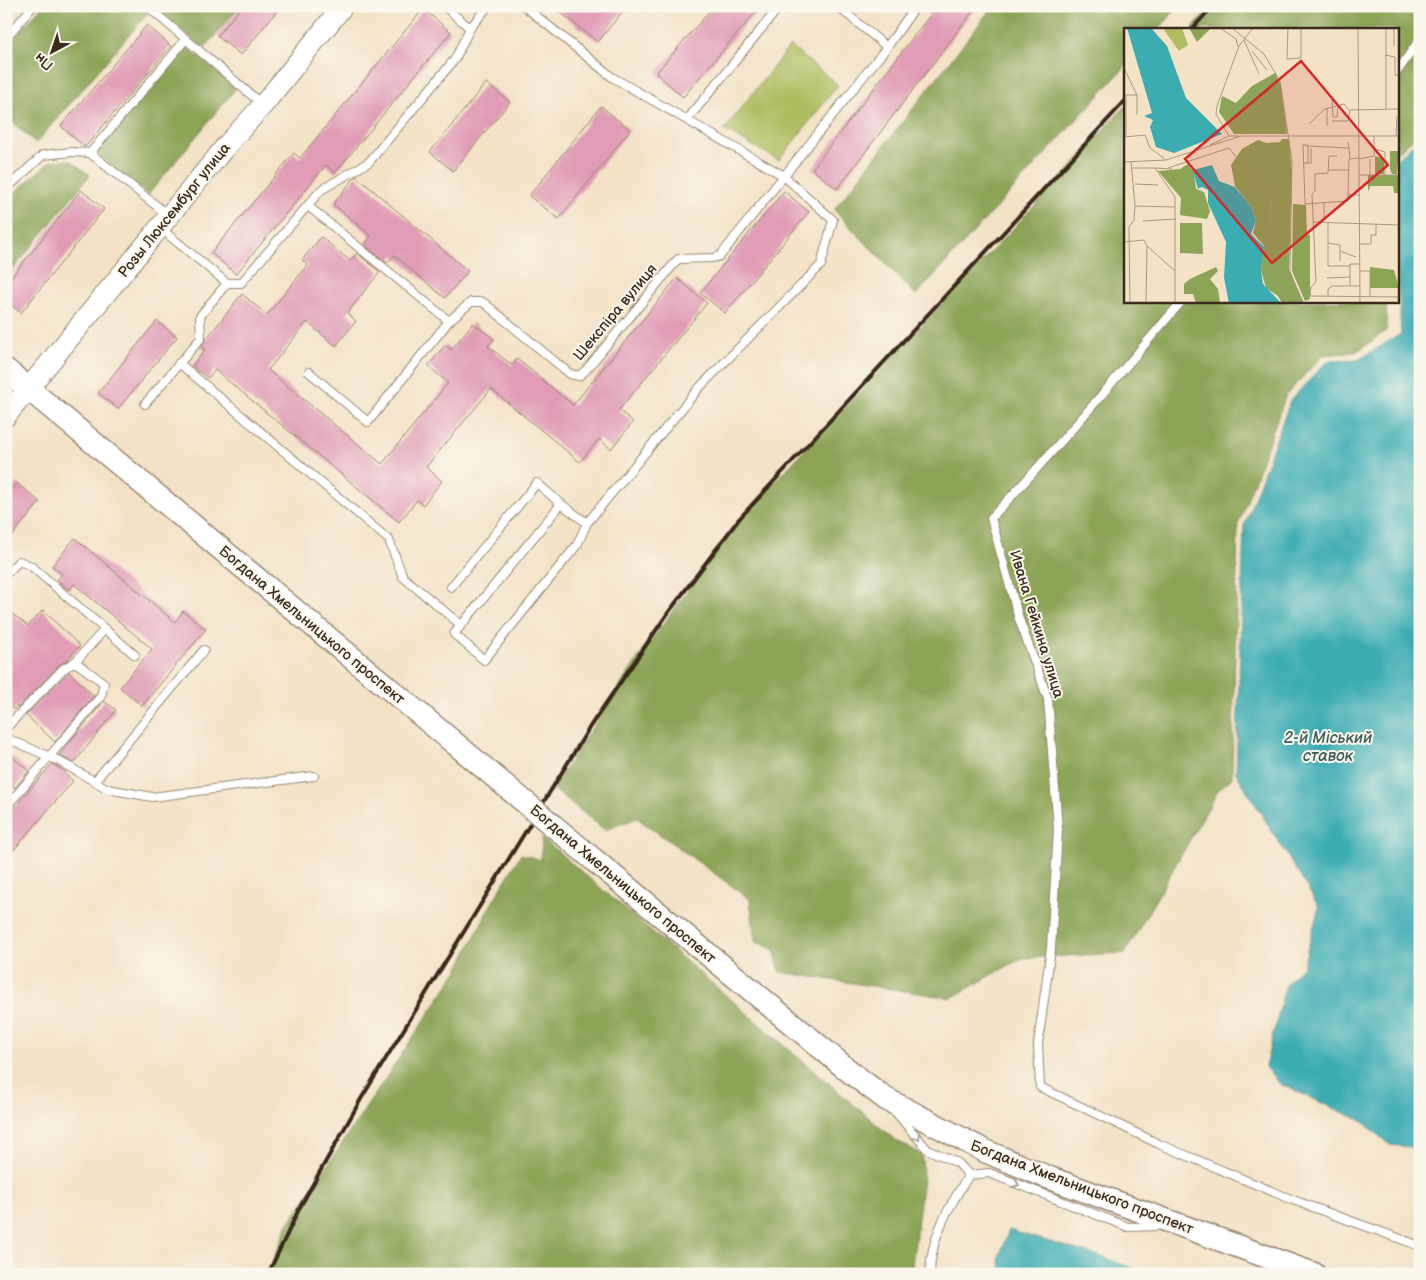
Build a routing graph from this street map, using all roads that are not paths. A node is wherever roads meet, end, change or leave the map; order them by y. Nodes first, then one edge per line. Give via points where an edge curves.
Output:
1 (32, 6) edge
2 (147, 6) edge
3 (343, 6) edge
4 (444, 6) edge
5 (488, 6) edge
6 (524, 6) edge
7 (780, 6) edge
8 (836, 6) edge
9 (916, 6) edge
10 (470, 28) junction
11 (6, 38) edge
12 (186, 39) junction
13 (1420, 39) edge
14 (887, 47) junction
15 (1398, 71) edge
16 (263, 105) junction
17 (687, 120) junction
18 (90, 153) junction
19 (784, 176) junction
20 (6, 189) edge
21 (308, 206) junction
22 (164, 222) junction
23 (227, 283) junction
24 (1181, 302) edge
25 (449, 321) junction
26 (180, 363) junction
27 (6, 370) edge
28 (309, 372) dead end
29 (28, 389) junction
30 (145, 404) dead end
31 (6, 416) edge
32 (561, 504) junction
33 (586, 523) junction
34 (6, 574) edge
35 (452, 587) dead end
36 (461, 625) junction
37 (105, 629) junction
38 (204, 650) dead end
39 (135, 655) dead end
40 (75, 662) junction
41 (6, 728) edge
42 (6, 738) edge
43 (49, 757) junction
44 (314, 776) dead end
45 (95, 782) junction
46 (6, 807) edge
47 (886, 1099) junction
48 (970, 1175) junction
49 (1179, 1225) junction
50 (1420, 1246) edge
51 (930, 1274) edge
52 (1314, 1274) edge

1 - 11 lane
2 - 12 lane
3 - 16 street, Розы Люксембург улица
4 - 10 lane
5 - 10 lane
6 - 17 lane via 612,77
7 - 17 lane
8 - 14 lane
9 - 14 lane, Шекспіра вулиця
10 - 21 lane via 455,58 369,162 321,190
12 - 16 lane
12 - 18 lane
13 - 15 lane
14 - 19 lane, Шекспіра вулиця
16 - 22 street, Розы Люксембург улица
17 - 19 lane
18 - 20 lane via 43,155
18 - 22 lane
19 - 25 lane, Шекспіра вулиця via 720,256 678,259 579,376 570,374 484,302 471,302
19 - 33 lane via 833,220 821,265 699,388
21 - 23 lane via 242,283
21 - 25 lane
22 - 23 lane
22 - 29 street, Розы Люксембург улица
23 - 26 lane via 200,316 201,338
24 - 50 lane, Ивана Гейкина улица via 991,518 1020,619 1048,699 1058,829 1051,948 1038,1044 1040,1087 1159,1144 1293,1200
25 - 28 lane, Шекспіра вулиця via 368,422
26 - 30 lane
26 - 36 lane via 389,540 403,577
27 - 29 main road, Богдана Хмельницького проспект
29 - 31 street, Розы Люксембург улица
29 - 47 main road, Богдана Хмельницького проспект, bridge
32 - 33 lane
32 - 35 lane via 537,483
32 - 36 lane
33 - 36 lane via 577,545 484,660 454,634
34 - 37 lane via 19,561 32,566
37 - 39 lane
37 - 40 lane
38 - 45 lane
40 - 41 lane via 63,669
40 - 43 lane via 104,683 101,696
42 - 43 lane
43 - 45 lane
43 - 46 lane
44 - 45 lane via 152,797 108,789
47 -> 48 lane via 927,1149 958,1163
47 - 49 main road, Богдана Хмельницького проспект via 985,1151
48 -> 49 lane via 988,1173 1128,1227
48 - 51 lane via 951,1203 937,1234
49 - 52 main road, Богдана Хмельницького проспект

